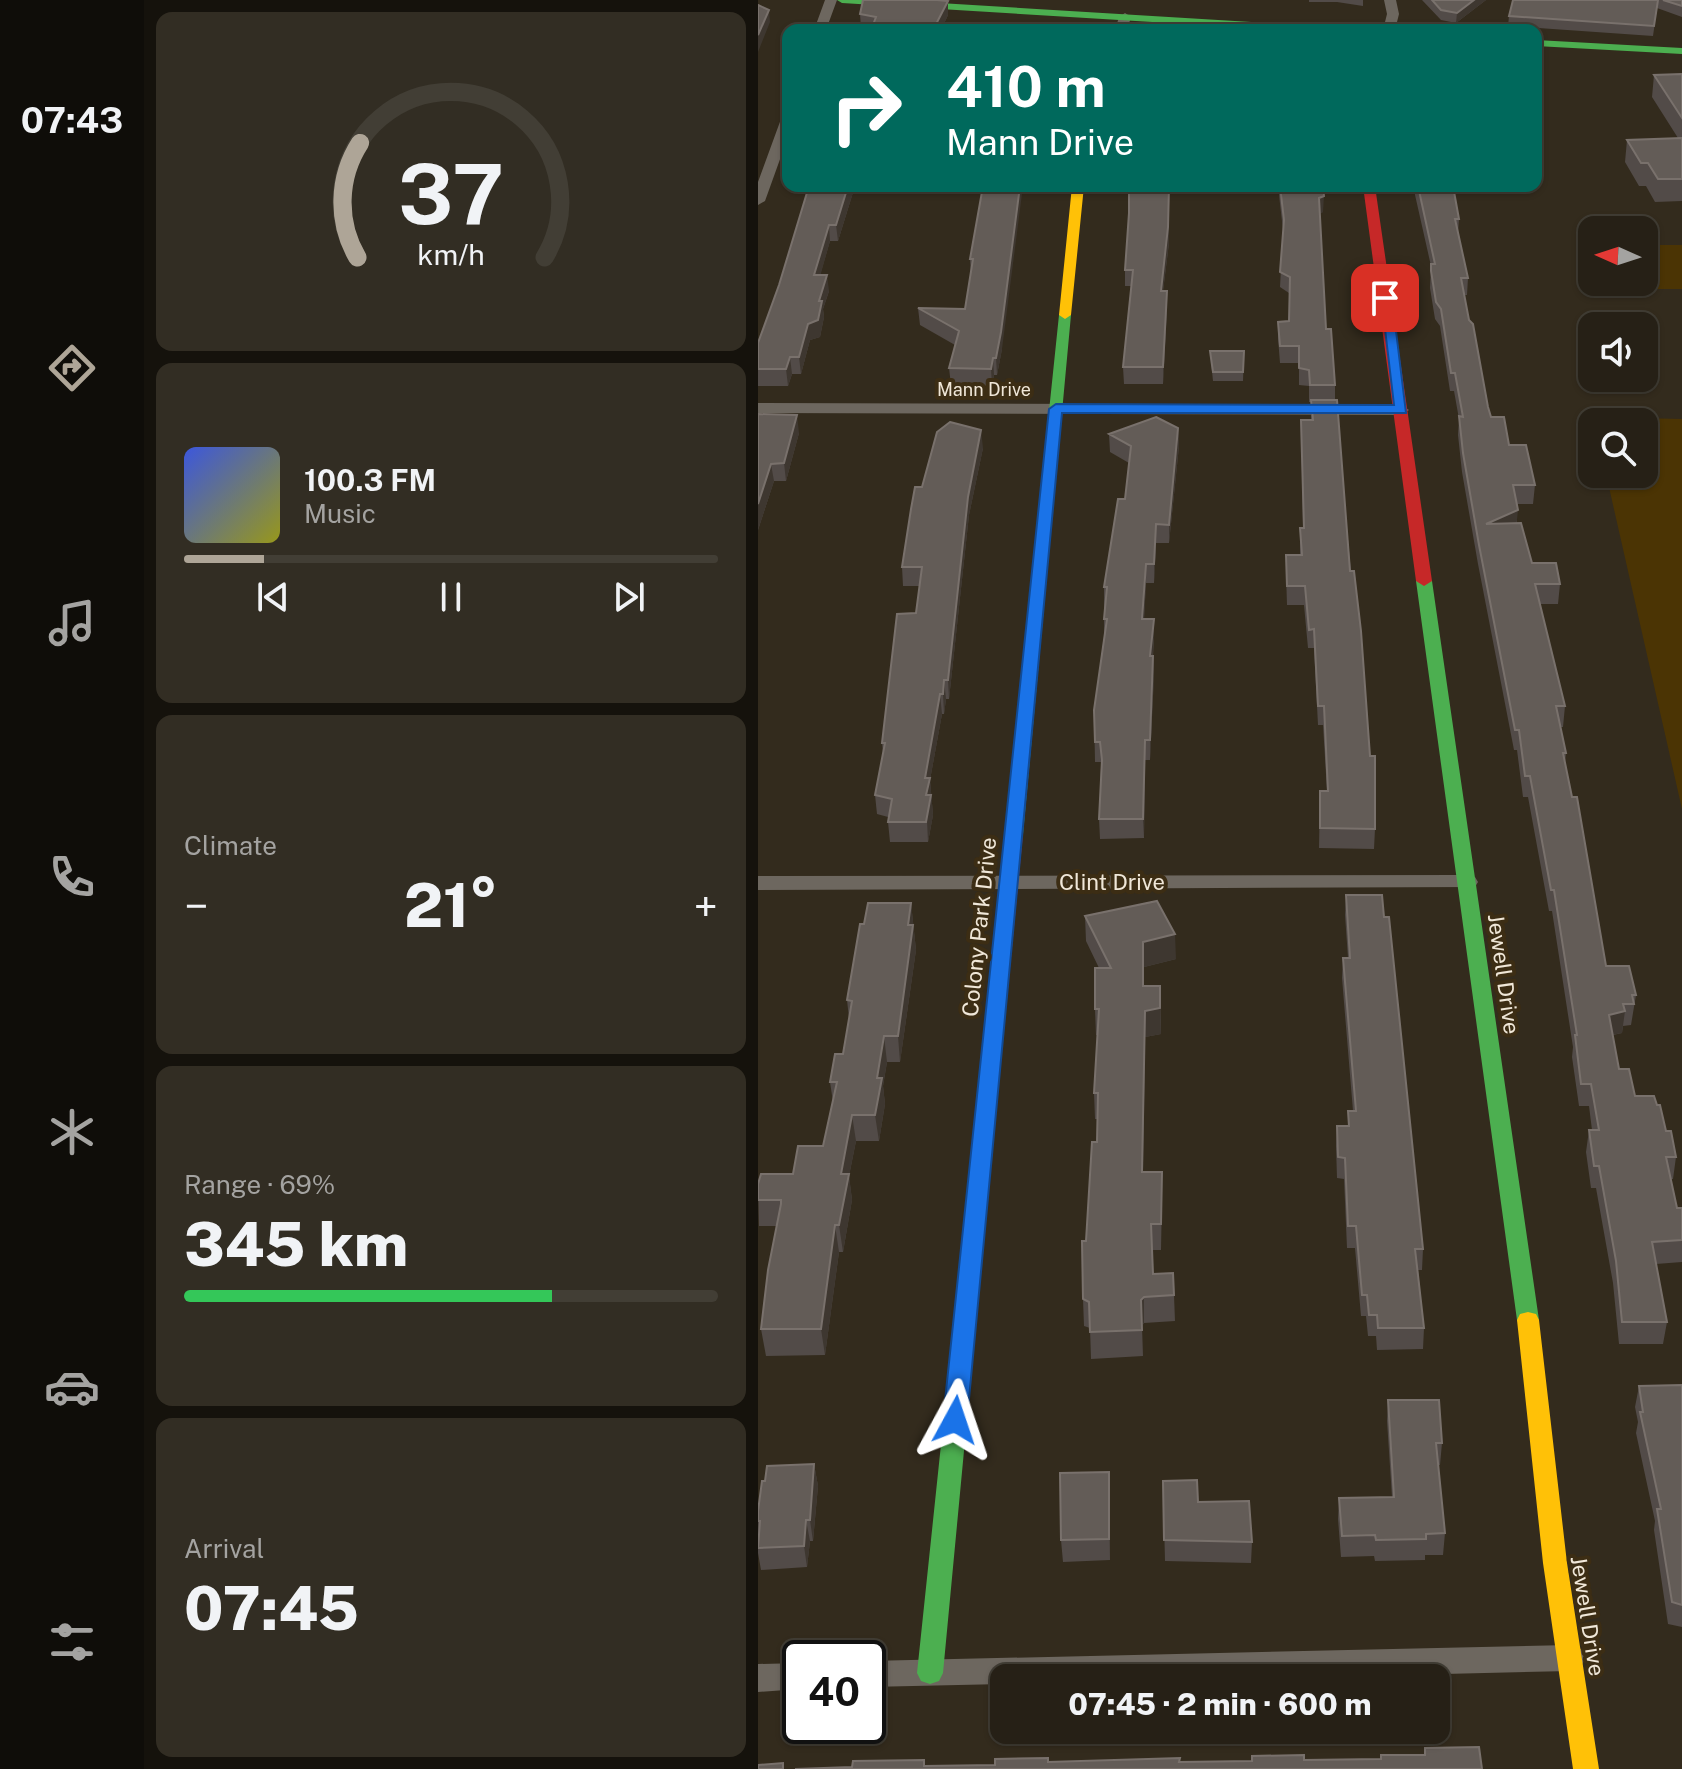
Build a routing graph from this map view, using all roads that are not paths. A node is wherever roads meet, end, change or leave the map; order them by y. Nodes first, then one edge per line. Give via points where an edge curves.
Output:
1 (831, 0) edge
2 (842, 0) edge
3 (1390, 0) edge
4 (822, 24) edge
5 (1123, 24) edge
6 (1390, 24) edge
7 (1542, 43) edge
8 (1682, 51) edge
9 (782, 135) edge
10 (1077, 192) edge
11 (1370, 192) edge
12 (758, 201) edge
13 (758, 408) edge
14 (1056, 409) junction
15 (1401, 410) junction
16 (1007, 882) junction
17 (1467, 882) junction
18 (758, 883) edge
19 (1570, 1658) junction
20 (930, 1673) junction
21 (886, 1674) edge
22 (782, 1677) edge
23 (758, 1678) edge
24 (1586, 1769) edge

1 - 4 street
2 - 5 street
3 - 6 street
7 - 8 street
9 - 12 street
10 - 14 street, Colony Park Drive
11 - 15 street, Jewell Drive
13 - 14 street, Mann Drive
14 - 15 street, Mann Drive
14 - 16 street, Colony Park Drive
15 - 17 street, Jewell Drive
16 - 17 street, Clint Drive
16 - 18 street, Clint Drive
16 - 20 street, Colony Park Drive
17 - 19 street, Jewell Drive
19 - 20 street
19 - 24 street, Jewell Drive
20 - 21 street
22 - 23 street

